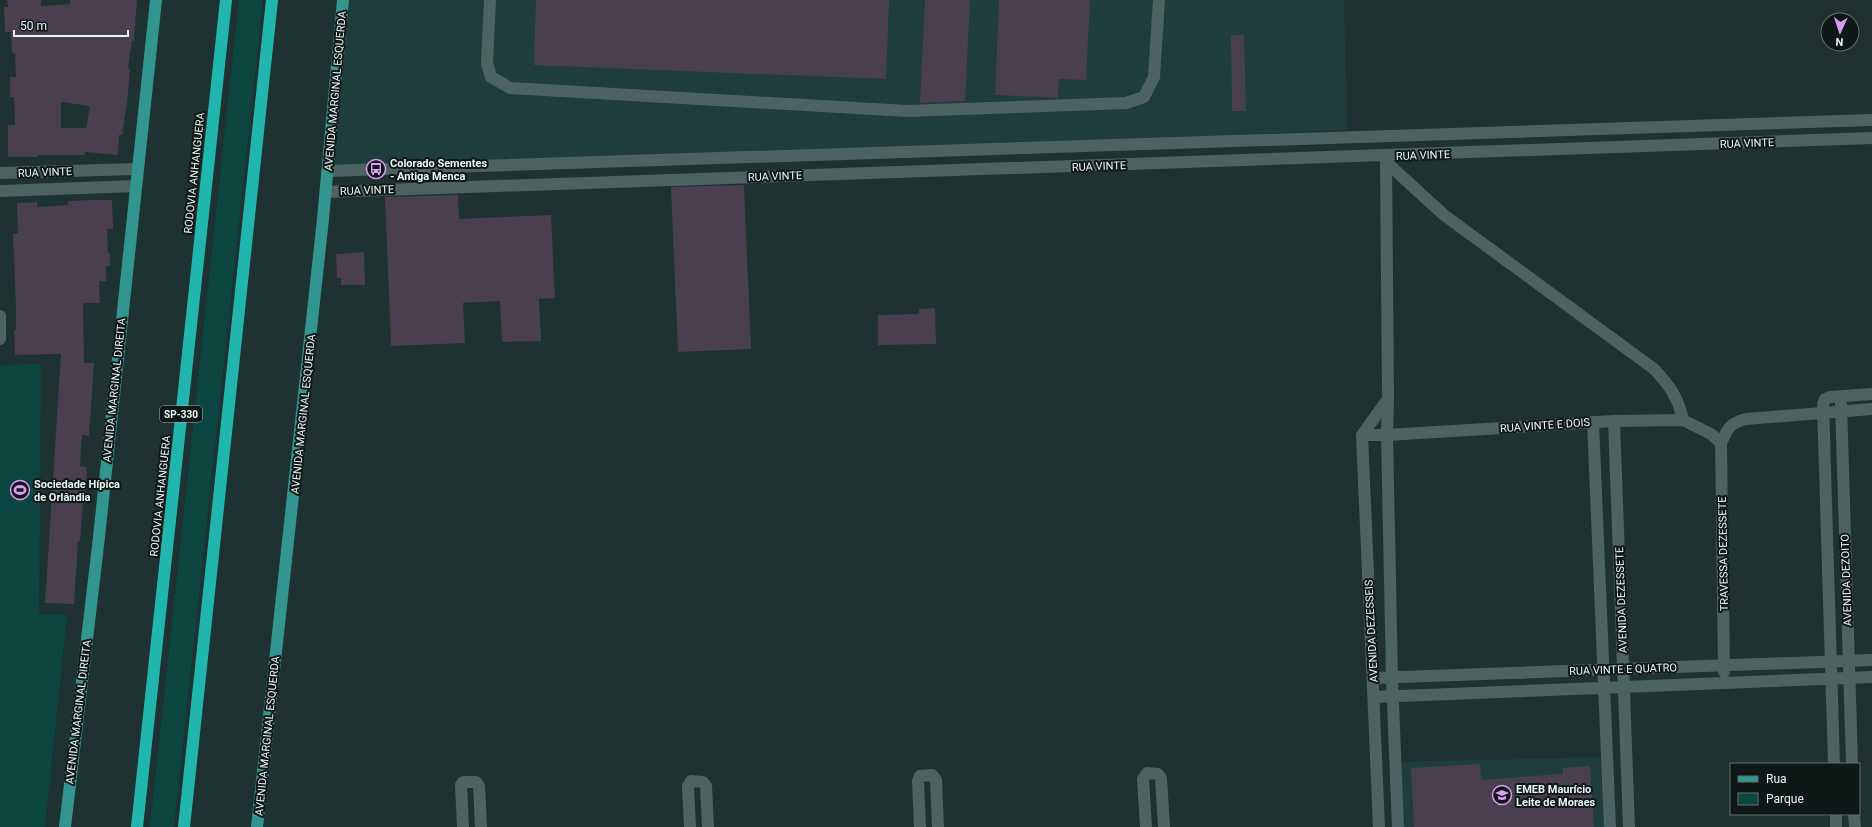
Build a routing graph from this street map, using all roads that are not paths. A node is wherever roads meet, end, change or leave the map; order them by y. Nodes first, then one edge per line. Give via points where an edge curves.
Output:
1 (156, 0) edge
2 (226, 0) edge
3 (272, 0) edge
4 (343, 0) edge
5 (490, 0) edge
6 (1159, 0) edge
7 (1872, 120) edge
8 (1872, 138) edge
9 (1386, 159) junction
10 (137, 169) junction
11 (328, 171) junction
12 (0, 173) edge
13 (136, 186) junction
14 (0, 191) edge
15 (326, 192) junction
16 (0, 316) edge
17 (0, 338) edge
18 (1872, 394) edge
19 (1841, 396) junction
20 (1388, 399) junction
21 (1872, 409) edge
22 (1841, 410) junction
23 (1823, 412) junction
24 (1683, 420) junction
25 (1614, 421) junction
26 (1592, 422) junction
27 (1362, 435) junction
28 (1387, 435) junction
29 (1721, 443) junction
30 (1872, 660) edge
31 (1849, 661) junction
32 (1831, 662) junction
33 (1724, 665) junction
34 (1624, 669) junction
35 (1604, 670) junction
36 (1872, 677) edge
37 (1373, 678) junction
38 (1392, 678) junction
39 (1850, 678) junction
40 (1830, 679) junction
41 (1725, 683) junction
42 (1624, 687) junction
43 (1604, 688) junction
44 (1392, 696) junction
45 (1374, 697) junction
46 (1834, 763) edge
47 (1852, 763) edge
48 (1836, 815) edge
49 (1854, 815) edge
50 (65, 827) edge
51 (137, 827) edge
52 (184, 827) edge
53 (258, 827) edge
54 (463, 827) edge
55 (481, 827) edge
56 (690, 827) edge
57 (708, 827) edge
58 (920, 827) edge
59 (938, 827) edge
60 (1146, 827) edge
61 (1164, 827) edge
62 (1379, 827) edge
63 (1398, 827) edge
64 (1610, 827) edge
65 (1629, 827) edge
66 (1836, 827) edge
67 (1855, 827) edge

1 - 10 main road, AVENIDA MARGINAL DIREITA
2 - 51 highway, RODOVIA ANHANGUERA / SP-330
3 - 52 highway
4 - 11 main road, AVENIDA MARGINAL ESQUERDA
5 - 6 street via 487,63 491,77 510,88 907,111 1126,103 1144,97 1154,77
7 - 11 street, RUA VINTE
8 - 9 street, RUA VINTE
9 - 15 street, RUA VINTE
9 - 20 street, AVENIDA DEZESSEIS
9 - 24 street via 1444,215 1654,369 1669,385 1679,402
10 - 12 street, RUA VINTE
10 - 13 main road, AVENIDA MARGINAL DIREITA
11 - 15 main road, AVENIDA MARGINAL ESQUERDA
13 - 14 street, RUA VINTE
13 - 50 main road, AVENIDA MARGINAL DIREITA
15 - 53 main road, AVENIDA MARGINAL ESQUERDA
16 - 17 street
18 - 19 street
19 - 22 street, AVENIDA DEZOITO
19 - 23 street, AVENIDA DEZOITO via 1825,399
20 - 27 street
20 - 28 street, AVENIDA DEZESSEIS
21 - 22 street
22 - 23 street
22 - 31 street, AVENIDA DEZOITO
23 - 29 street, TRAVESSA DEZESSETE via 1746,419 1729,427
23 - 32 street, AVENIDA DEZOITO
24 - 25 street, RUA VINTE E DOIS
24 - 29 street, RUA VINTE E DOIS via 1711,434
25 - 26 street, RUA VINTE E DOIS
25 - 34 street, AVENIDA DEZESSETE
26 - 28 street, RUA VINTE E DOIS
26 - 35 street, AVENIDA DEZESSETE
27 - 28 street, RUA VINTE E DOIS
27 - 37 street, AVENIDA DEZESSEIS
28 - 38 street, AVENIDA DEZESSEIS
29 - 33 street, TRAVESSA DEZESSETE
30 - 31 street, RUA VINTE E QUATRO
31 - 32 street, RUA VINTE E QUATRO
31 - 39 street, AVENIDA DEZOITO
32 - 33 street, RUA VINTE E QUATRO
32 - 40 street, AVENIDA DEZOITO
33 - 34 street, RUA VINTE E QUATRO
33 - 41 street, TRAVESSA DEZESSETE
34 - 35 street, RUA VINTE E QUATRO
34 - 42 street, AVENIDA DEZESSETE
35 - 38 street, RUA VINTE E QUATRO
35 - 43 street, AVENIDA DEZESSETE
36 - 39 street, RUA VINTE E QUATRO
37 - 38 street, RUA VINTE E QUATRO
37 - 45 street, AVENIDA DEZESSEIS
38 - 44 street, AVENIDA DEZESSEIS
39 - 40 street, RUA VINTE E QUATRO
39 - 47 street, AVENIDA DEZOITO
40 - 41 street, RUA VINTE E QUATRO
40 - 46 street, AVENIDA DEZOITO
41 - 42 street, RUA VINTE E QUATRO
42 - 43 street, RUA VINTE E QUATRO
42 - 65 street, AVENIDA DEZESSETE
43 - 44 street, RUA VINTE E QUATRO
43 - 64 street, AVENIDA DEZESSETE
44 - 45 street, RUA VINTE E QUATRO
44 - 63 street, AVENIDA DEZESSEIS
45 - 62 street, AVENIDA DEZESSEIS
48 - 66 street
49 - 67 street
54 - 55 street via 461,785 469,780 479,786
56 - 57 street via 688,786 691,781 696,781 703,782 706,786
58 - 59 street via 918,781 920,776 932,775 936,780
60 - 61 street via 1143,778 1147,773 1153,772 1161,778

